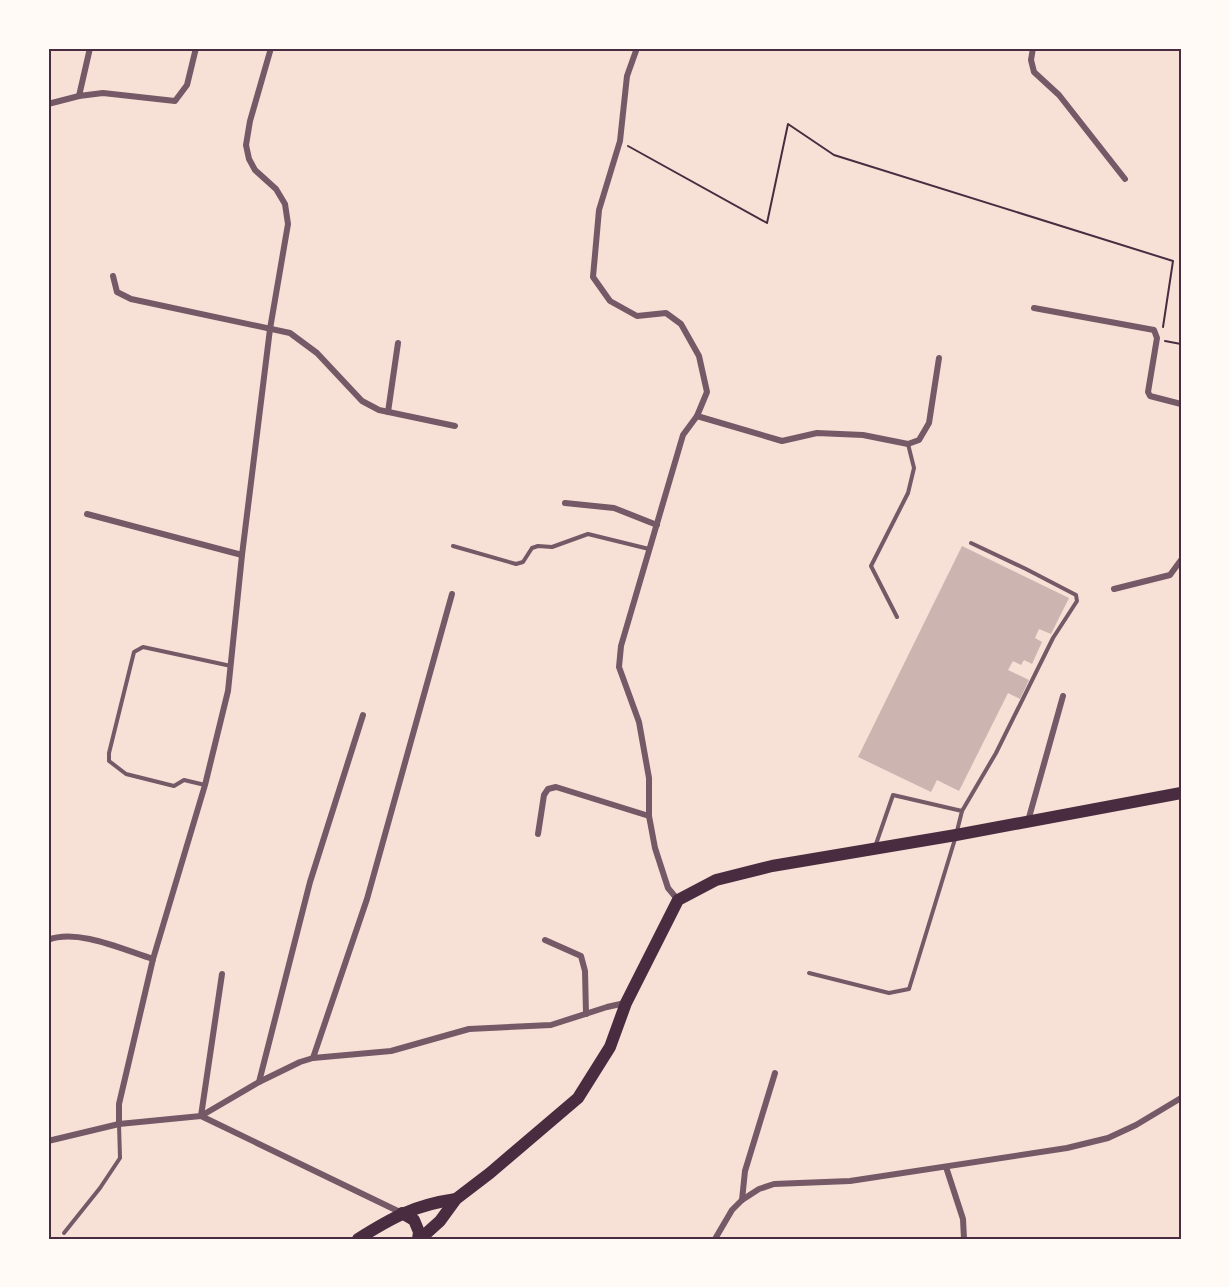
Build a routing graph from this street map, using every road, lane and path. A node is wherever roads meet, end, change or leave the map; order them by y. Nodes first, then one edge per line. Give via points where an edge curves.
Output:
1 (90, 48) edge
2 (196, 48) edge
3 (271, 48) edge
4 (637, 48) edge
5 (1034, 48) edge
6 (79, 96) junction
7 (48, 104) edge
8 (620, 141) junction
9 (1125, 179) dead end
10 (113, 276) dead end
11 (1034, 308) dead end
12 (270, 329) junction
13 (1163, 329) dead end
14 (1161, 340) dead end
15 (398, 343) dead end
16 (1181, 344) edge
17 (939, 358) dead end
18 (1181, 404) edge
19 (388, 412) junction
20 (697, 416) junction
21 (455, 426) dead end
22 (908, 444) junction
23 (565, 503) dead end
24 (87, 514) dead end
25 (657, 525) junction
26 (971, 543) dead end
27 (453, 546) dead end
28 (650, 550) junction
29 (242, 555) junction
30 (1181, 560) edge
31 (1114, 589) dead end
32 (452, 594) dead end
33 (897, 616) dead end
34 (232, 666) junction
35 (1063, 696) dead end
36 (363, 715) dead end
37 (205, 785) junction
38 (1181, 793) edge
39 (962, 811) junction
40 (650, 816) junction
41 (1028, 822) junction
42 (538, 834) dead end
43 (956, 835) junction
44 (874, 849) junction
45 (678, 900) junction
46 (48, 940) edge
47 (545, 940) dead end
48 (153, 959) junction
49 (809, 973) dead end
50 (222, 974) dead end
51 (626, 1003) junction
52 (586, 1014) junction
53 (314, 1058) junction
54 (775, 1073) dead end
55 (259, 1082) junction
56 (1181, 1098) edge
57 (201, 1116) junction
58 (120, 1124) junction
59 (48, 1141) edge
60 (946, 1167) junction
61 (456, 1199) junction
62 (742, 1200) junction
63 (402, 1213) junction
64 (64, 1233) dead end
65 (370, 1234) edge
66 (358, 1239) edge
67 (419, 1239) edge
68 (715, 1239) edge
69 (964, 1239) edge

1 - 6 street
2 - 6 street via 187,85 175,101 103,93
3 - 12 street via 246,145 255,170 276,189 285,204 288,224
4 - 8 street via 627,76
5 - 9 street via 1034,72 1059,95
6 - 7 street
8 - 13 path via 767,223 788,124 834,156 1173,261
8 - 20 street via 599,210 593,277 610,301 637,316 666,313 681,324 699,356 707,392
10 - 12 street via 117,292 131,299
11 - 18 street via 1154,330 1157,338 1148,392 1150,396
12 - 19 street via 290,333 317,353 362,401
12 - 29 street
14 - 16 path
15 - 19 street
17 - 22 street via 929,423 919,440
19 - 21 street
20 - 22 street via 782,441 818,433 863,435
20 - 25 street via 683,435
22 - 33 lane via 914,468 908,493 871,566
23 - 25 street via 614,508
24 - 29 street
25 - 28 street
26 - 39 lane via 1076,595 1077,601 1053,638 996,753
27 - 28 lane via 516,564 523,562 532,548 552,547 588,534
28 - 40 street via 621,646 619,667 639,722 649,778
29 - 34 street
30 - 31 street via 1170,575
32 - 53 street via 367,899
34 - 37 street
34 - 37 lane via 143,647 134,652 109,753 109,761 126,774 174,786 184,780
35 - 41 street
36 - 55 street via 310,882
37 - 48 street
38 - 41 main road
39 - 43 lane
39 - 44 lane via 893,795
40 - 42 street via 556,787 544,795
40 - 45 street via 668,888
41 - 43 main road
43 - 44 main road
43 - 49 lane via 909,989 889,993
44 - 45 main road via 716,880
45 - 51 main road
46 - 48 street via 89,938
47 - 52 street via 581,956
48 - 58 street via 120,1104
50 - 57 street
51 - 52 street
51 - 61 main road via 610,1047 578,1098
52 - 53 street via 551,1025 469,1029 391,1051
53 - 55 street
54 - 62 street via 745,1171
55 - 57 street
56 - 60 street via 1108,1138
57 - 58 street
57 - 63 street
58 - 59 street
58 - 64 lane via 120,1158
60 - 62 street via 850,1181 774,1184
60 - 69 street via 963,1219
61 - 63 main road
61 - 67 main road via 440,1221
62 - 68 street
63 - 65 main road
63 - 67 main road via 414,1220
65 - 66 main road

